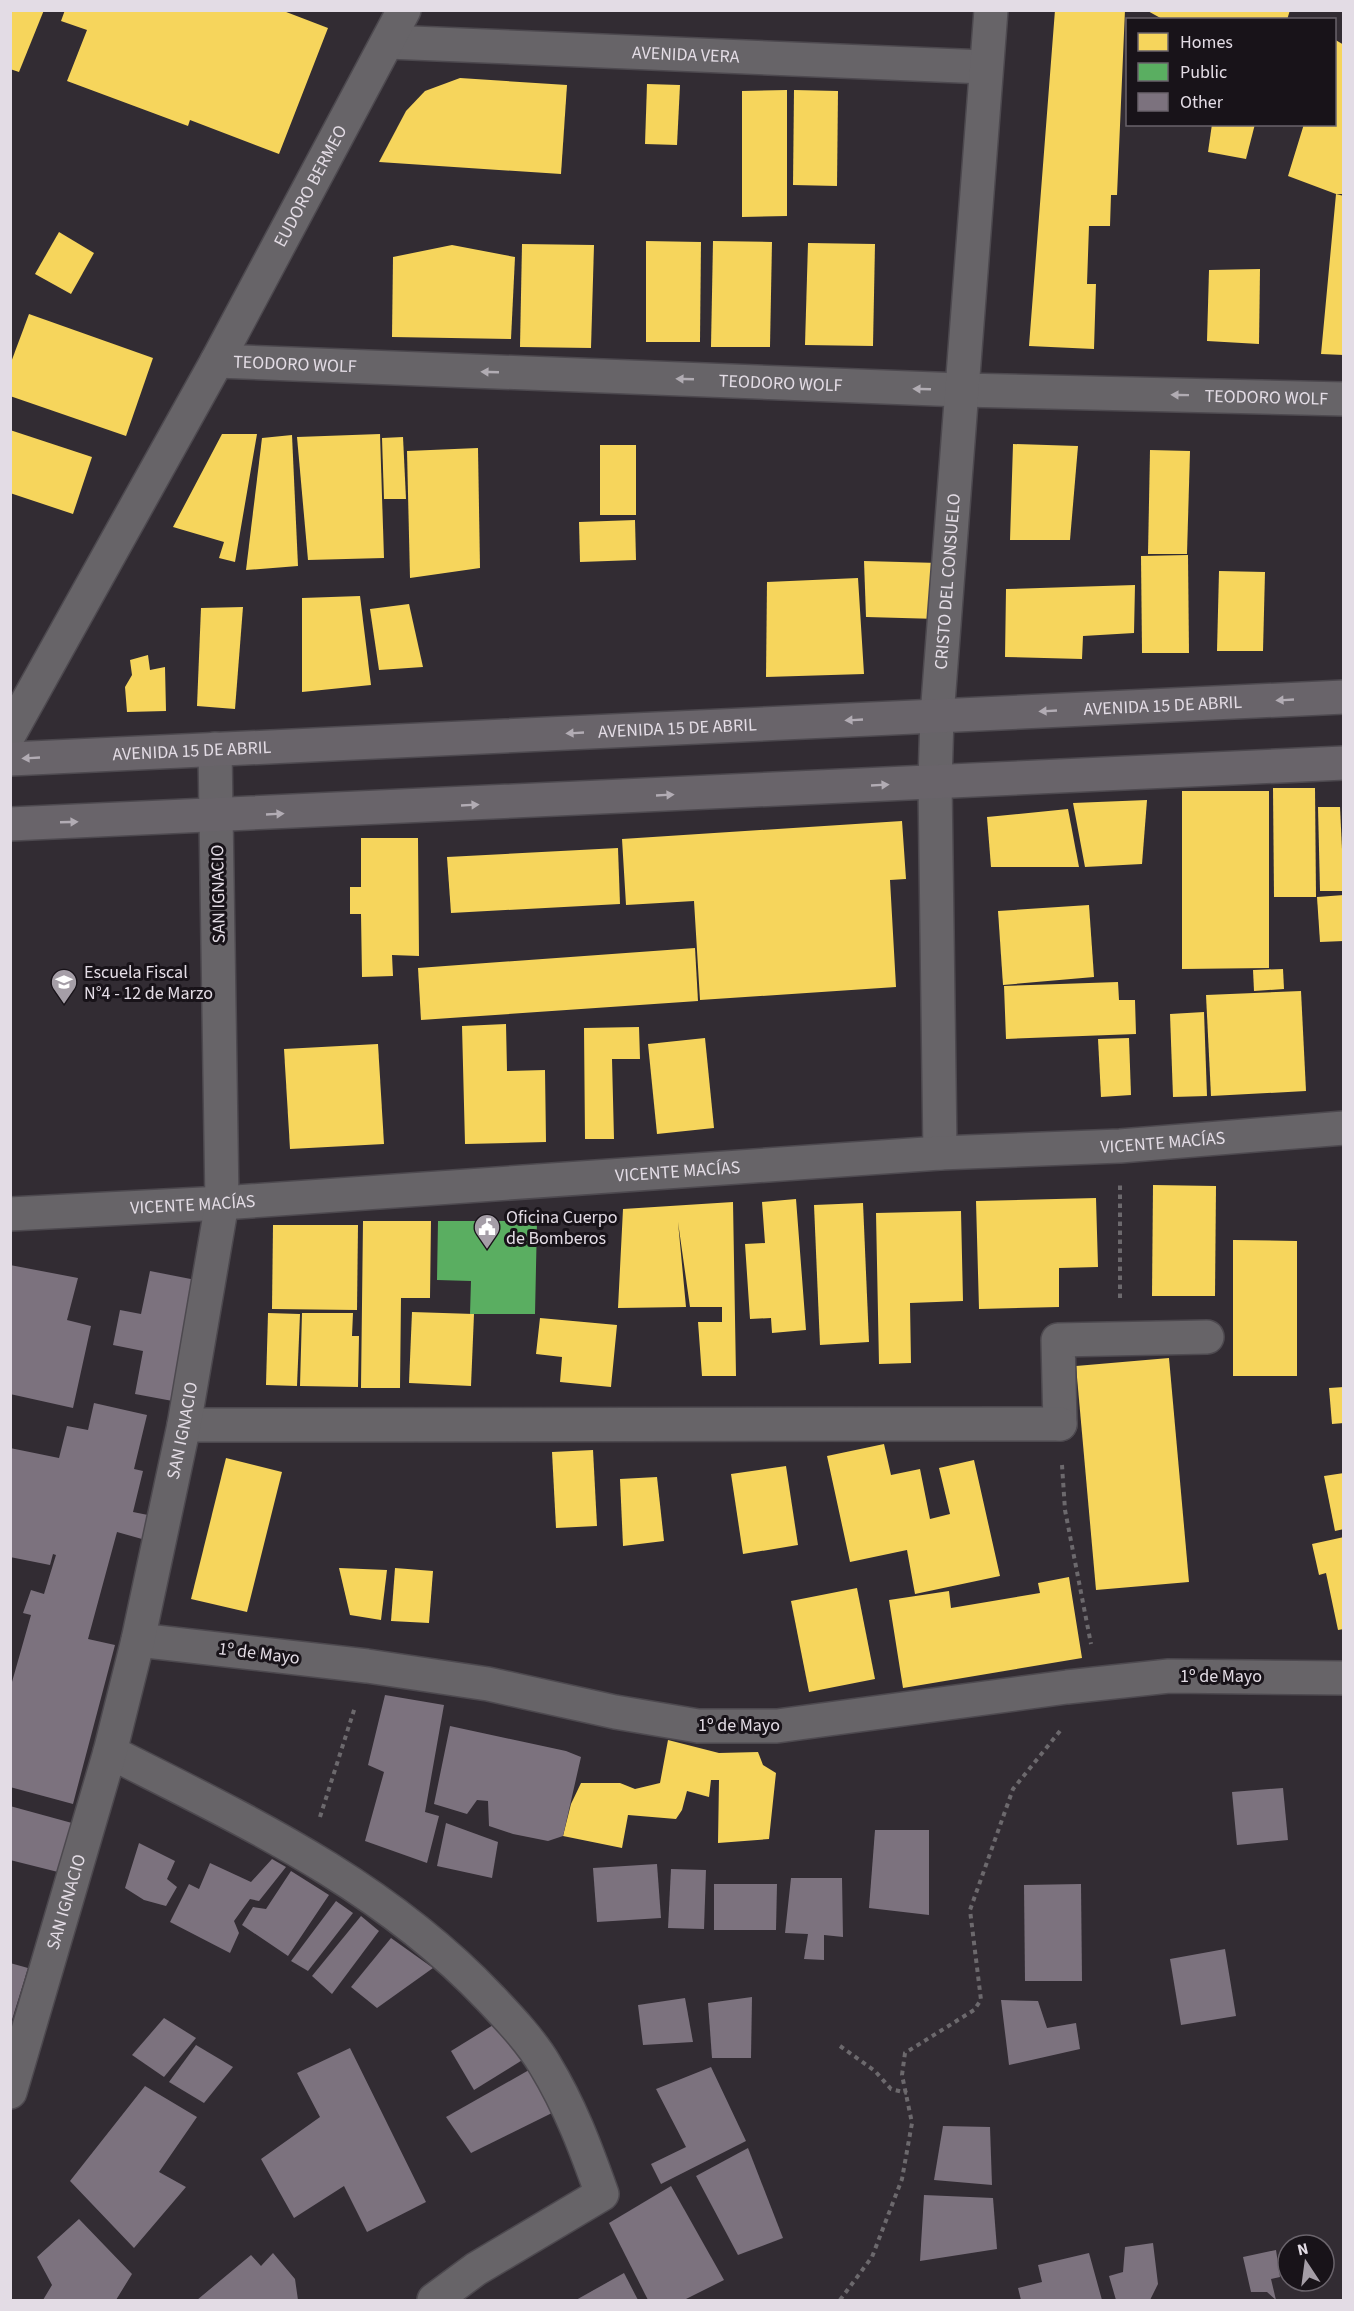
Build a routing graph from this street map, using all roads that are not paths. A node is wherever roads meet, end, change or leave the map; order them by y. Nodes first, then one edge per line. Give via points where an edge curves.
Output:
1 (404, 10) edge
2 (990, 10) edge
3 (388, 42) junction
4 (985, 67) junction
5 (217, 361) junction
6 (961, 390) junction
7 (1344, 399) edge
8 (1344, 697) edge
9 (937, 716) junction
10 (10, 733) edge
11 (215, 750) junction
12 (10, 759) edge
13 (1344, 763) edge
14 (935, 782) junction
15 (217, 817) junction
16 (10, 824) edge
17 (1344, 1128) edge
18 (940, 1154) junction
19 (222, 1203) junction
20 (10, 1214) edge
21 (1207, 1337) dead end
22 (184, 1425) junction
23 (138, 1640) junction
24 (1344, 1678) edge
25 (110, 1752) junction
26 (10, 2092) edge
27 (434, 2301) edge

1 - 3 street, EUDORO BERMEO
2 - 4 street, CRISTO DEL CONSUELO
3 - 4 street, AVENIDA VERA
3 - 5 street, EUDORO BERMEO
4 - 6 street, CRISTO DEL CONSUELO
6 -> 5 street, TEODORO WOLF
5 - 10 street, EUDORO BERMEO
7 -> 6 street, TEODORO WOLF
6 - 9 street, CRISTO DEL CONSUELO
8 -> 9 main road, AVENIDA 15 DE ABRIL
9 -> 11 main road, AVENIDA 15 DE ABRIL
9 - 14 street, CRISTO DEL CONSUELO
11 -> 12 main road, AVENIDA 15 DE ABRIL
11 - 15 street, SAN IGNACIO
13 - 14 main road
15 -> 14 main road
14 - 18 street, CRISTO DEL CONSUELO
16 -> 15 main road
15 - 19 street, SAN IGNACIO
17 - 18 street, VICENTE MACÍAS via 1120,1146
18 - 19 street, VICENTE MACÍAS
19 - 20 street, VICENTE MACÍAS
19 - 22 street, SAN IGNACIO
21 - 22 street via 1058,1340 1060,1424
22 - 23 street, SAN IGNACIO
23 - 24 street, 1º de Mayo via 488,1684 698,1726 777,1726 1169,1676
23 - 25 street, SAN IGNACIO
25 - 26 street, SAN IGNACIO
25 - 27 street via 348,1879 460,1966 544,2063 575,2120 602,2194 476,2269

